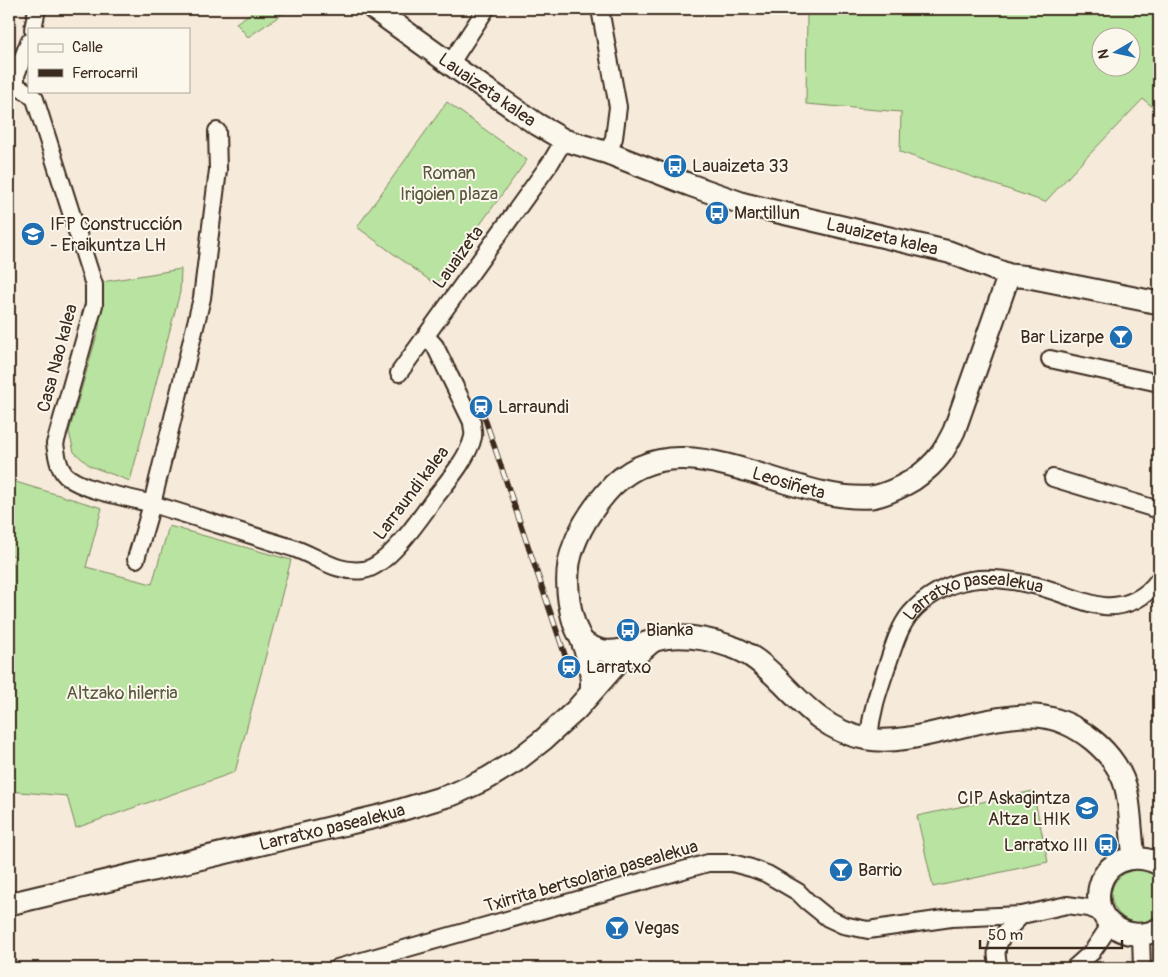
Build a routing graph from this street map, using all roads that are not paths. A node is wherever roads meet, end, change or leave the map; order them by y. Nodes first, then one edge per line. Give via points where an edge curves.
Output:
1 (37, 9) edge
2 (374, 9) edge
3 (486, 9) edge
4 (600, 9) edge
5 (33, 28) edge
6 (28, 45) edge
7 (450, 64) junction
8 (13, 88) edge
9 (217, 131) dead end
10 (564, 140) junction
11 (608, 153) junction
12 (1009, 275) junction
13 (1159, 303) edge
14 (426, 336) junction
15 (1050, 359) dead end
16 (399, 373) dead end
17 (1159, 383) edge
18 (1053, 478) dead end
19 (152, 504) junction
20 (1159, 510) edge
21 (136, 559) dead end
22 (1159, 579) edge
23 (655, 640) junction
24 (583, 642) junction
25 (712, 642) junction
26 (614, 667) junction
27 (591, 692) junction
28 (869, 739) junction
29 (1134, 857) junction
30 (1159, 864) edge
31 (9, 904) edge
32 (1022, 915) junction
33 (1107, 919) junction
34 (1150, 932) edge
35 (337, 968) edge
36 (1000, 968) edge
37 (1074, 968) edge
38 (1142, 968) edge

1 - 5 street
2 - 7 street, Lauaizeta kalea
3 - 7 street
4 - 11 street via 618,107 614,138
6 - 8 street, Casa Nao kalea
7 - 10 street, Lauaizeta kalea
8 - 19 street, Casa Nao kalea via 25,90 35,99 94,285 94,305 55,444 58,462 66,477 80,484
9 - 19 street via 218,170 202,298
10 - 11 street, Lauaizeta kalea
10 - 14 street, Lauaizeta
11 - 12 street, Lauaizeta kalea via 744,204 949,252
12 - 13 street, Lauaizeta kalea
12 - 24 street, Leosiñeta via 954,431 941,455 922,474 904,485 872,497 828,494 697,459 670,459 640,466 614,484 579,532 569,561 569,602 574,624
14 - 16 street, Lauaizeta
14 - 19 street, Larraundi kalea via 435,346 472,422 473,436 449,480 382,562 366,570 349,570 327,564 296,549
15 - 17 street
18 - 20 street
19 - 21 street
22 - 28 street, Larratxo pasealekua via 1144,596 1126,605 1104,606 1031,584 1002,580 971,580 924,600 909,615 898,635 871,716
23 - 24 street via 604,652
23 - 25 street, Larratxo pasealekua via 674,637
23 - 26 street, Larratxo pasealekua
24 - 26 street via 592,656 604,665
24 - 27 street, Leosiñeta via 591,674
25 - 26 street, Larratxo pasealekua via 676,648
25 - 28 street, Larratxo pasealekua via 731,646 765,666 829,726
26 - 27 street, Larratxo pasealekua
27 - 31 street, Larratxo pasealekua via 569,716 516,761 454,794 375,817
28 - 29 street, Larratxo pasealekua via 900,739 1017,716 1056,720 1080,731 1118,768 1127,792
29 - 30 street via 1147,858
29 - 33 street via 1121,860 1104,878 1099,890
32 - 33 street via 1067,905 1089,908
32 - 35 street, Txirrita bertsolaria pasealekua via 951,918 868,930 843,926 816,909 798,892 767,874 732,863 708,863
32 - 36 street via 998,943 995,958
33 - 34 street via 1130,934
33 - 37 street via 1092,952
34 - 38 street

